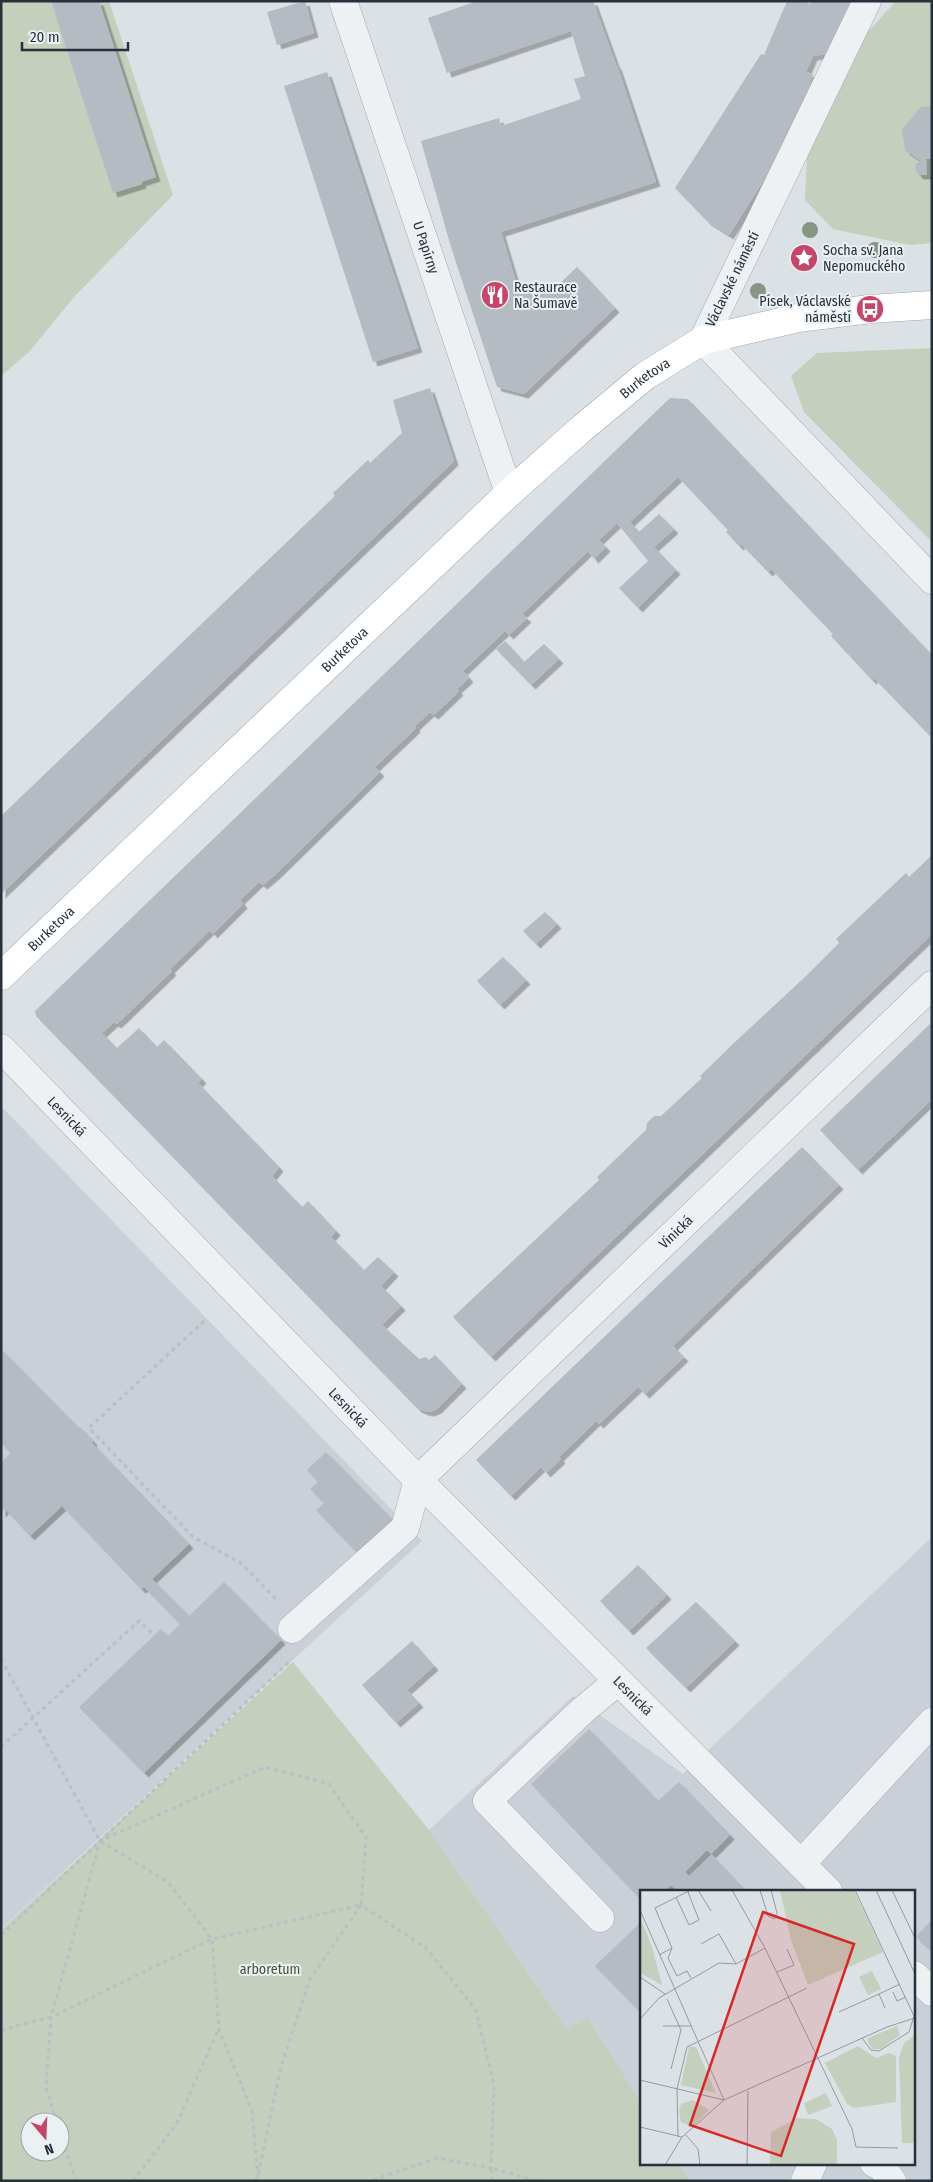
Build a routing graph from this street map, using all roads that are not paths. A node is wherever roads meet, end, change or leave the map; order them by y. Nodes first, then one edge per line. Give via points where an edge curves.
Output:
1 (343, 1) edge
2 (867, 1) edge
3 (932, 305) edge
4 (702, 340) junction
5 (509, 493) junction
6 (932, 580) edge
7 (1, 976) edge
8 (932, 985) edge
9 (1, 1048) edge
10 (418, 1480) junction
11 (296, 1625) road end
12 (618, 1682) junction
13 (932, 1722) edge
14 (801, 1864) junction
15 (827, 1890) edge
16 (600, 1918) dead end
17 (916, 1977) edge
18 (932, 1992) edge
19 (813, 2164) edge
20 (877, 2164) edge
21 (805, 2181) edge
22 (892, 2181) edge

1 - 5 street, U Papírny
2 - 4 street, Václavské náměstí
3 - 4 main road, Burketova via 798,318
4 - 5 main road, Burketova via 645,376
4 - 6 street, Václavské náměstí
5 - 7 main road, Burketova
8 - 10 street, Vinická
9 - 10 street, Lesnická
10 - 11 street via 405,1528
10 - 12 street, Lesnická
12 - 14 street, Lesnická
12 - 16 street via 582,1711 487,1801
13 - 14 street
14 - 15 street, Lesnická
17 - 18 street
19 - 21 street
20 - 22 street via 882,2166

